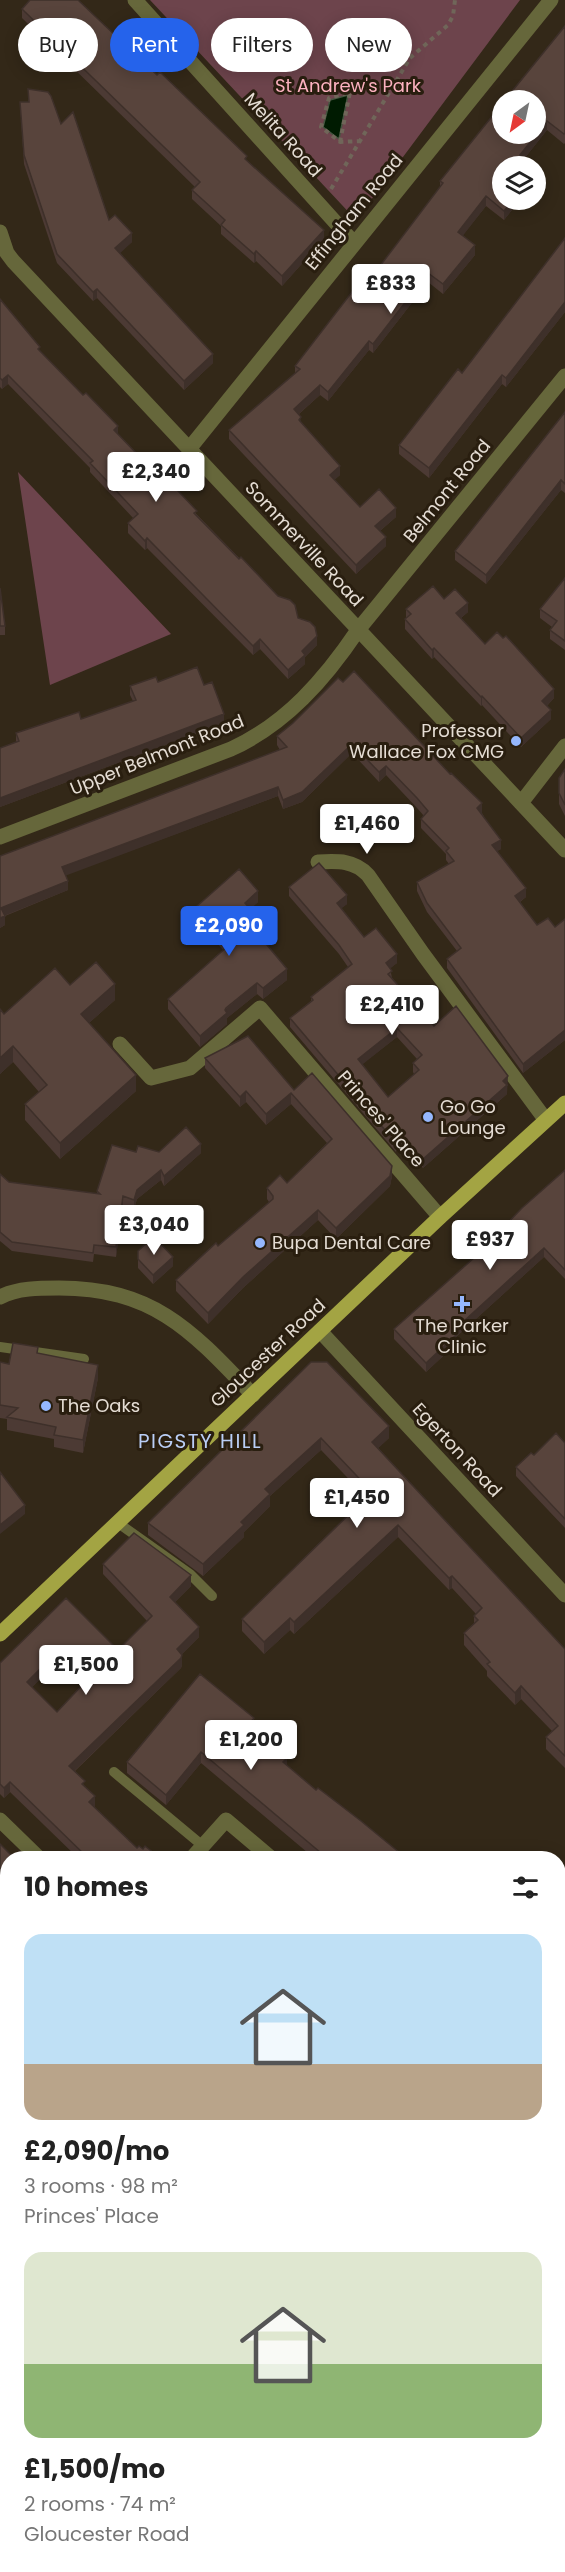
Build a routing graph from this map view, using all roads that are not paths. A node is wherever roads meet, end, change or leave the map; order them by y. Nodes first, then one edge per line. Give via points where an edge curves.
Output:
1 (135, 0) edge
2 (551, 0) edge
3 (0, 232) edge
4 (354, 243) junction
5 (565, 376) edge
6 (189, 449) junction
7 (358, 630) junction
8 (565, 746) edge
9 (521, 803) junction
10 (0, 837) edge
11 (565, 850) edge
12 (318, 862) edge
13 (120, 1044) dead end
14 (565, 1102) edge
15 (545, 1119) junction
16 (440, 1217) junction
17 (2, 1294) edge
18 (320, 1331) junction
19 (0, 1347) edge
20 (84, 1359) dead end
21 (253, 1395) junction
22 (118, 1523) junction
23 (565, 1595) edge
24 (212, 1596) dead end
25 (0, 1634) edge
26 (114, 1772) dead end
27 (0, 1820) edge
28 (203, 1846) junction
29 (32, 1851) edge
30 (198, 1851) edge
31 (263, 1851) edge

1 - 4 street, Melita Road
2 - 4 street, Effingham Road
3 - 6 street, Sommerville Road via 13,261
4 - 6 street, Effingham Road
5 - 7 street, Belmont Road
6 - 7 street, Sommerville Road
7 - 9 street, Sommerville Road
7 - 10 street, Upper Belmont Road via 308,694 253,739
8 - 9 street
9 - 11 street, Sommerville Road
12 - 15 street via 351,863 369,875
13 - 16 street, Princes' Place via 151,1078 190,1068 260,1008
14 - 15 main road, Gloucester Road
15 - 16 main road, Gloucester Road
16 - 18 main road, Gloucester Road
17 - 21 street via 37,1288 78,1288 129,1297 173,1318 205,1344
18 - 21 main road, Gloucester Road
18 - 23 street, Egerton Road
19 - 20 lane
21 - 22 main road, Gloucester Road
22 - 24 lane via 190,1574
22 - 25 main road, Gloucester Road
26 - 28 lane
27 - 29 street
28 - 30 street
28 - 31 street via 226,1820

